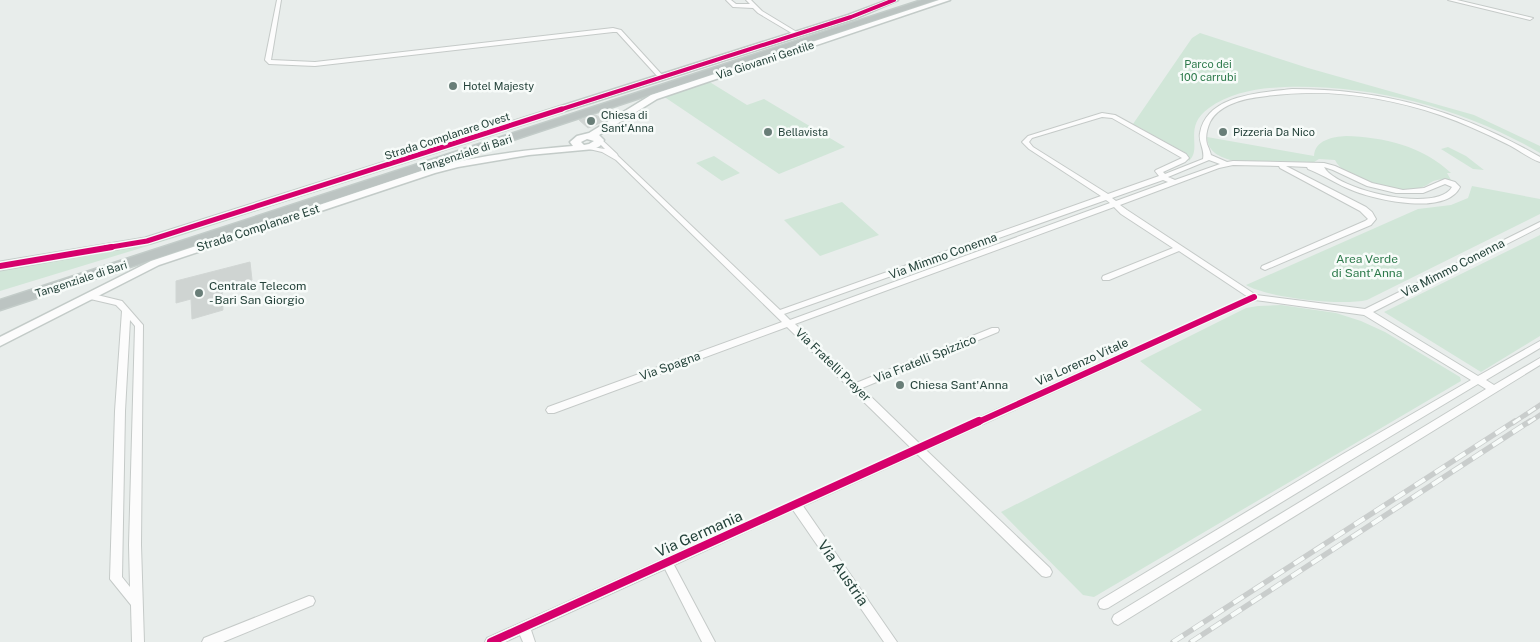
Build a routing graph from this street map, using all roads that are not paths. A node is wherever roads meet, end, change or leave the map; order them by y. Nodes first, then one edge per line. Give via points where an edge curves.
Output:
1 (279, 0) edge
2 (728, 0) edge
3 (748, 0) edge
4 (894, 0) edge
5 (904, 0) edge
6 (918, 0) edge
7 (931, 0) edge
8 (946, 0) edge
9 (1450, 0) edge
10 (754, 6) junction
11 (870, 16) junction
12 (1530, 18) dead end
13 (797, 34) junction
14 (661, 77) junction
15 (595, 138) junction
16 (582, 144) junction
17 (1207, 156) junction
18 (618, 159) junction
19 (1540, 160) edge
20 (1319, 164) junction
21 (1226, 165) junction
22 (1282, 167) junction
23 (1323, 172) junction
24 (1166, 176) junction
25 (1148, 182) junction
26 (1175, 182) junction
27 (1160, 188) junction
28 (1107, 197) junction
29 (1114, 204) junction
30 (1540, 224) edge
31 (1180, 248) junction
32 (963, 249) junction
33 (950, 253) junction
34 (973, 256) junction
35 (959, 261) junction
36 (115, 264) junction
37 (0, 266) edge
38 (1265, 268) dead end
39 (1106, 278) dead end
40 (0, 293) edge
41 (89, 296) junction
42 (1254, 296) junction
43 (0, 298) edge
44 (0, 305) edge
45 (0, 310) edge
46 (126, 311) junction
47 (1366, 312) junction
48 (779, 313) junction
49 (789, 322) junction
50 (995, 330) dead end
51 (0, 342) edge
52 (1540, 344) edge
53 (1540, 361) edge
54 (1479, 380) junction
55 (856, 387) junction
56 (1493, 389) junction
57 (551, 410) dead end
58 (918, 448) junction
59 (795, 504) junction
60 (667, 562) junction
61 (1046, 572) dead end
62 (309, 601) dead end
63 (136, 602) junction
64 (1104, 604) dead end
65 (1118, 619) dead end
66 (524, 627) junction
67 (138, 642) edge
68 (208, 642) edge
69 (491, 642) edge
70 (529, 642) edge
71 (709, 642) edge
72 (890, 642) edge

1 - 14 street via 270,62 315,64 617,30
2 - 10 street via 735,6
3 - 10 street
4 - 13 street, Strada Complanare Ovest
5 - 11 highway
6 - 11 highway, Tangenziale di Bari
7 - 36 highway, Tangenziale di Bari
8 - 15 street, Via Giovanni Gentile via 654,97
9 - 12 street
10 - 13 street
11 - 36 highway, Tangenziale di Bari
13 - 14 street, Strada Complanare Ovest
14 - 37 street, Strada Complanare Ovest via 148,241
15 - 16 street, Via Giovanni Gentile via 595,145
15 - 18 street, Via Fratelli Prayer
16 - 18 street
16 - 41 street, Strada Complanare Est via 458,164 422,174 155,263
17 - 19 street via 1204,129 1221,108 1252,96 1301,91 1368,96 1429,110 1494,134
17 - 21 street, Via Mimmo Conenna
17 - 24 street, Via Mimmo Conenna via 1206,160
18 - 48 street, Via Fratelli Prayer
20 - 21 street, Via Mimmo Conenna
20 - 23 street
20 - 23 street, Via Mimmo Conenna via 1332,166 1363,183 1390,190 1416,192 1437,182 1453,183 1456,187 1452,194 1441,199 1422,202 1362,191
21 - 22 street, Via Mimmo Conenna
21 - 26 street, Via Mimmo Conenna
22 - 23 street, Via Mimmo Conenna via 1305,167
22 - 38 street, Via Mimmo Conenna via 1363,209 1372,219
24 - 25 street, Via Mimmo Conenna
24 - 26 street via 1167,180
24 - 28 street via 1158,171 1183,161 1184,155 1114,116 1102,115 1027,139 1031,148
25 - 27 street
25 - 28 street, Via Mimmo Conenna
26 - 27 street, Via Mimmo Conenna
27 - 29 street, Via Mimmo Conenna
28 - 29 street
28 - 32 street, Via Mimmo Conenna
29 - 31 street
29 - 34 street, Via Mimmo Conenna
30 - 47 street, Via Mimmo Conenna
31 - 39 street
31 - 42 street
32 - 33 street, Via Mimmo Conenna
32 - 34 street
33 - 35 street
33 - 48 street, Via Mimmo Conenna
34 - 35 street, Via Mimmo Conenna
35 - 49 street, Via Mimmo Conenna
36 - 40 highway via 80,267
36 - 43 highway, Tangenziale di Bari
36 - 44 highway, Tangenziale di Bari
36 - 45 highway via 89,281
41 - 46 street via 119,303
41 - 51 street, Strada Complanare Est
42 - 47 street
42 - 58 street, Via Lorenzo Vitale
46 - 63 street via 139,324
46 - 63 street via 116,579
47 - 54 street
48 - 49 street, Via Fratelli Prayer
49 - 55 street, Via Fratelli Prayer
49 - 57 street, Via Spagna
50 - 55 street, Via Fratelli Spizzico
52 - 54 street
53 - 56 street
54 - 56 street
54 - 64 street
55 - 58 street, Via Fratelli Prayer
56 - 65 street
58 - 59 street, Via Germania
58 - 61 street, Via Fratelli Prayer
59 - 60 street, Via Germania
59 - 72 street, Via Austria
60 - 66 street, Via Germania
60 - 71 street
62 - 68 street
63 - 67 street
66 - 69 street, Via Germania
66 - 70 street

